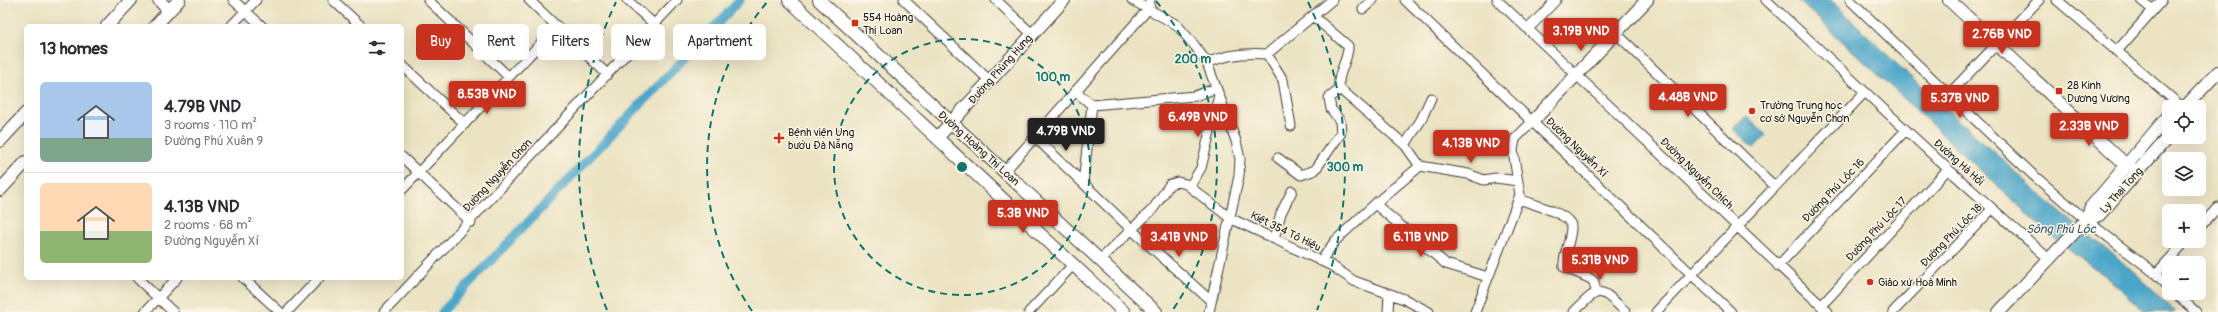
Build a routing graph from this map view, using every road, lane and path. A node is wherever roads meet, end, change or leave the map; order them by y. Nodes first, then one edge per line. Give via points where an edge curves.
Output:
1 (131, 0) edge
2 (159, 0) edge
3 (179, 0) edge
4 (233, 0) edge
5 (256, 0) edge
6 (333, 0) edge
7 (428, 0) edge
8 (529, 0) edge
9 (628, 0) edge
10 (677, 0) edge
11 (789, 0) edge
12 (819, 0) edge
13 (904, 0) edge
14 (996, 0) edge
15 (1064, 0) edge
16 (1132, 0) edge
17 (1373, 0) edge
18 (1405, 0) edge
19 (1497, 0) edge
20 (1556, 0) edge
21 (1647, 0) edge
22 (1766, 0) edge
23 (1850, 0) edge
24 (1949, 0) edge
25 (2039, 0) edge
26 (2057, 0) edge
27 (2141, 0) edge
28 (2162, 0) edge
29 (1327, 2) edge
30 (1150, 4) edge
31 (1363, 9) dead end
32 (2153, 10) junction
33 (169, 11) junction
34 (246, 11) junction
35 (1313, 16) junction
36 (109, 24) edge
37 (157, 24) edge
38 (233, 24) edge
39 (260, 24) edge
40 (359, 24) edge
41 (555, 24) edge
42 (654, 24) joint
43 (1528, 29) junction
44 (1616, 33) junction
45 (1032, 34) junction
46 (1997, 45) junction
47 (537, 47) edge
48 (2117, 50) junction
49 (1267, 54) junction
50 (592, 60) edge
51 (620, 60) edge
52 (1207, 63) junction
53 (404, 67) edge
54 (2218, 72) edge
55 (607, 74) junction
56 (1576, 75) junction
57 (509, 77) junction
58 (989, 80) junction
59 (1340, 89) junction
60 (1075, 91) junction
61 (1217, 92) junction
62 (1865, 92) junction
63 (1949, 94) junction
64 (1431, 98) dead end
65 (2176, 100) edge
66 (2191, 100) edge
67 (1092, 105) junction
68 (24, 115) edge
69 (1533, 121) junction
70 (951, 123) junction
71 (2162, 123) edge
72 (465, 124) junction
73 (1291, 126) dead end
74 (1906, 130) junction
75 (1035, 137) junction
76 (937, 138) junction
77 (0, 141) edge
78 (2162, 144) edge
79 (1405, 145) junction
80 (1278, 158) dead end
81 (404, 160) edge
82 (2127, 165) junction
83 (24, 166) edge
84 (1420, 166) junction
85 (1948, 169) junction
86 (1005, 170) junction
87 (418, 173) junction
88 (2136, 174) junction
89 (1518, 181) junction
90 (1083, 183) junction
91 (1190, 186) junction
92 (1775, 187) junction
93 (404, 188) edge
94 (0, 190) edge
95 (1292, 191) dead end
96 (1518, 199) junction
97 (1375, 204) junction
98 (2218, 207) edge
99 (1992, 209) junction
100 (1230, 218) junction
101 (2206, 220) edge
102 (471, 222) junction
103 (2082, 223) junction
104 (1736, 227) junction
105 (1132, 230) junction
106 (1274, 239) junction
107 (2180, 248) edge
108 (2053, 254) junction
109 (1100, 260) junction
110 (1321, 261) junction
111 (1073, 265) junction
112 (1778, 266) junction
113 (2156, 274) junction
114 (1691, 275) junction
115 (1488, 277) junction
116 (139, 280) edge
117 (174, 280) edge
118 (245, 280) edge
119 (317, 280) edge
120 (2162, 280) edge
121 (1596, 292) junction
122 (1389, 294) junction
123 (158, 298) junction
124 (2183, 300) edge
125 (1211, 302) junction
126 (1824, 309) edge
127 (145, 312) edge
128 (173, 312) edge
129 (280, 312) edge
130 (287, 312) edge
131 (384, 312) edge
132 (1029, 312) edge
133 (1124, 312) edge
134 (1156, 312) edge
135 (1209, 312) edge
136 (1388, 312) edge
137 (1429, 312) edge
138 (1475, 312) edge
139 (1574, 312) edge
140 (1626, 312) edge
141 (1656, 312) edge
142 (1731, 312) edge
143 (1893, 312) edge
144 (1999, 312) edge
145 (2196, 312) edge

1 - 36 main road
2 - 33 main road
3 - 33 main road
4 - 34 street
5 - 34 street
6 - 40 street
7 - 57 street
8 - 41 street
9 - 42 street
10 - 42 street, Đường Nguyễn Chơn
11 - 76 main road, Đường Hoàng Thị Loan
12 - 70 main road, Đường Hoàng Thị Loan
13 - 58 street
14 - 45 street
15 - 45 main road, Đường Phùng Hưng
16 - 30 street
17 - 31 street
18 - 69 street, Đường Nguyễn Xí
19 - 43 street, Đường Nguyễn Chích
20 - 43 street
21 - 44 main road
22 - 62 street, Đường Hà Hồi
23 - 63 street
24 - 46 main road
25 - 46 street
26 - 48 street
27 - 32 street
28 - 32 street
29 - 35 street
30 - 52 street via 1177,24
30 - 60 street
32 - 48 street
33 - 37 main road
34 - 38 street
34 - 39 street
35 - 49 street
35 - 59 street via 1348,46
43 - 56 street, Đường Nguyễn Chích
44 - 56 main road
44 - 92 street
45 - 58 main road, Đường Phùng Hưng
46 - 63 street
46 - 82 main road
47 - 57 street
48 - 65 street
49 - 52 street via 1250,52 1224,56
49 - 73 street via 1283,80
50 - 55 street
51 - 55 street, Đường Nguyễn Chơn
52 - 61 street
53 - 72 street
54 - 66 main road
55 - 102 street, Đường Nguyễn Chơn
56 - 69 main road
56 - 104 street, Đường Nguyễn Chích
57 - 72 street
58 - 70 main road, Đường Phùng Hưng
59 - 79 street
59 - 80 street via 1329,98 1328,103 1340,121 1341,134 1314,170 1301,175
60 - 67 street
60 - 75 street
61 - 67 street
61 - 91 street via 1201,168
61 - 100 street via 1240,159
62 - 74 street, Đường Hà Hồi
62 - 92 street
63 - 103 street
64 - 79 street
67 - 90 street
68 - 77 main road
69 - 89 street via 1520,133 1513,145
69 - 114 street, Đường Nguyễn Xí
70 - 76 main road, Đường Phùng Hưng
70 - 86 main road, Đường Hoàng Thị Loan
71 - 82 main road, Ly Thai Tong
72 - 87 street
74 - 85 street, Đường Hà Hồi
74 - 112 street, Đường Phú Lộc 16
75 - 86 street
75 - 90 street
76 - 111 main road, Đường Hoàng Thị Loan
78 - 88 main road, Ly Thai Tong
79 - 84 street
81 - 87 street
82 - 88 main road
82 - 103 main road, Ly Thai Tong via 2091,207
83 - 94 main road
84 - 89 street via 1468,174 1484,180 1498,178
84 - 97 street
85 - 99 street, Đường Hà Hồi
85 - 126 street, Đường Phú Lộc 17
86 - 109 main road, Đường Hoàng Thị Loan
87 - 93 street
87 - 102 street
88 - 103 main road, Ly Thai Tong via 2099,215
89 - 96 street via 1521,190
90 - 105 street
91 - 100 street, Kiệt 354 Tô Hiệu
91 - 105 street via 1178,182 1170,184 1153,209
92 - 104 street
95 - 106 street via 1281,213
96 - 115 street
96 - 121 street via 1557,213 1568,220 1572,226 1564,267 1591,279
97 - 110 street via 1335,242
97 - 115 street via 1446,264
98 - 101 street
99 - 108 street, Đường Hà Hồi
99 - 143 street, Đường Phú Lộc 18
100 - 106 street, Kiệt 354 Tô Hiệu
100 - 125 street
102 - 131 street, Đường Nguyễn Chơn
103 - 108 main road
103 - 113 street
104 - 112 street, Đường Nguyễn Chích
104 - 114 street
105 - 109 street
105 - 125 street
106 - 110 street, Kiệt 354 Tô Hiệu
107 - 113 street
108 - 144 main road
109 - 134 main road, Đường Hoàng Thị Loan
110 - 122 street, Kiệt 354 Tô Hiệu via 1354,281
111 - 132 street
111 - 133 main road, Đường Hoàng Thị Loan
112 - 126 street, Đường Nguyễn Chích
113 - 120 street
114 - 141 street
114 - 142 street, Đường Nguyễn Xí
115 - 138 street
116 - 123 street
117 - 123 street
118 - 129 street
119 - 130 street
121 - 139 street
121 - 140 street via 1605,293
122 - 136 street
122 - 137 street, Kiệt 354 Tô Hiệu
123 - 127 street
123 - 128 street
124 - 145 street
125 - 135 street

